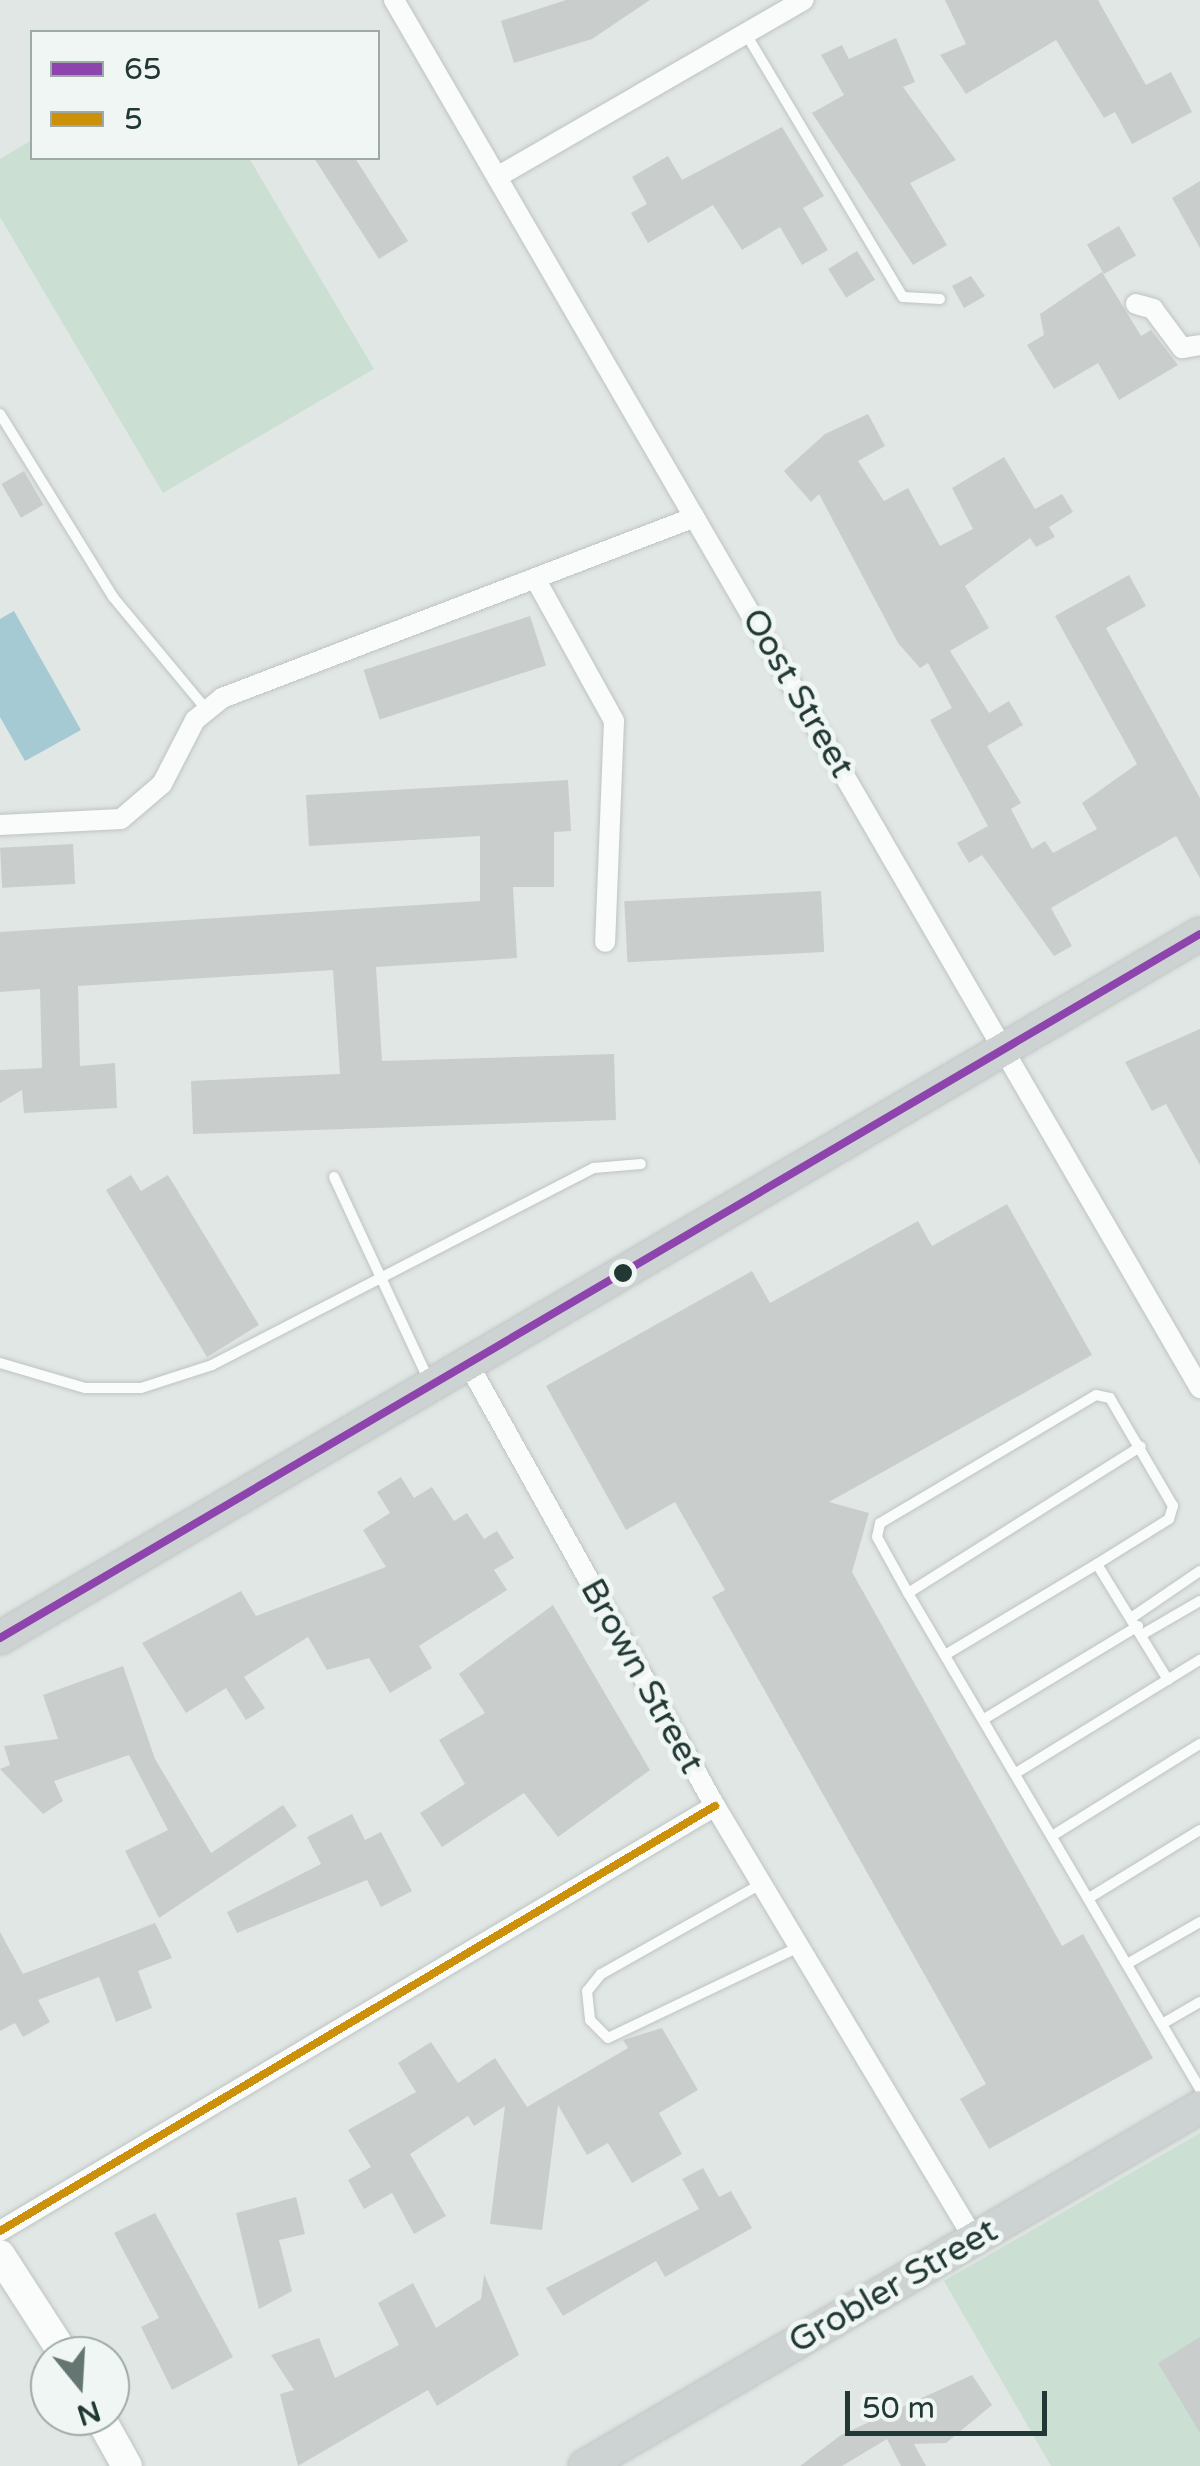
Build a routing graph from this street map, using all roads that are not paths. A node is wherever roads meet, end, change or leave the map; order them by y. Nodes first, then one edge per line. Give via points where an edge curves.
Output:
1 (394, 0) edge
2 (804, 0) edge
3 (745, 34) junction
4 (497, 177) junction
5 (940, 299) dead end
6 (1136, 304) dead end
7 (1200, 345) edge
8 (0, 414) edge
9 (695, 517) junction
10 (536, 580) junction
11 (205, 708) junction
12 (0, 825) edge
13 (1200, 934) edge
14 (606, 942) dead end
15 (1006, 1050) junction
16 (641, 1164) dead end
17 (334, 1178) dead end
18 (379, 1278) junction
19 (0, 1363) edge
20 (470, 1368) junction
21 (434, 1388) junction
22 (1200, 1388) edge
23 (1142, 1446) junction
24 (1096, 1564) junction
25 (1200, 1571) edge
26 (908, 1592) junction
27 (1200, 1601) edge
28 (1138, 1625) junction
29 (0, 1638) edge
30 (945, 1655) junction
31 (1200, 1660) edge
32 (1168, 1680) junction
33 (984, 1719) junction
34 (1200, 1744) edge
35 (1016, 1773) junction
36 (715, 1806) junction
37 (1200, 1830) edge
38 (1052, 1836) junction
39 (762, 1884) junction
40 (1089, 1898) junction
41 (1200, 1922) edge
42 (799, 1947) junction
43 (1127, 1964) junction
44 (1200, 2002) edge
45 (1162, 2024) junction
46 (1200, 2089) edge
47 (1200, 2106) edge
48 (0, 2230) edge
49 (974, 2239) junction
50 (0, 2255) edge
51 (52, 2336) edge
52 (111, 2436) edge
53 (128, 2466) edge
54 (585, 2466) edge

1 - 4 street, Oost Street
2 - 3 street
3 - 4 street
3 - 5 lane via 903,297
4 - 9 street, Oost Street
6 - 7 street via 1153,310 1182,348
8 - 11 lane via 113,597
9 - 10 street
9 - 15 street, Oost Street
10 - 11 street
10 - 14 street via 614,721
11 - 12 street via 162,784 121,819
13 - 15 main road
15 - 20 main road
15 - 22 street, Oost Street
16 - 18 lane via 594,1168
17 - 18 lane
18 - 19 lane via 212,1365 141,1388 85,1388
18 - 21 lane
20 - 21 main road
20 - 36 street, Brown Street
21 - 29 main road
23 - 24 lane via 1172,1512
23 - 26 lane
23 - 26 lane via 1110,1398 1096,1395 880,1523 878,1537
24 - 28 lane
24 - 30 lane
25 - 28 lane
26 - 30 lane
27 - 28 lane
28 - 32 lane
28 - 33 lane
30 - 33 lane
31 - 32 lane
32 - 35 lane
33 - 35 lane
34 - 38 lane
35 - 38 lane
36 - 39 street, Brown Street
36 - 48 street
37 - 40 lane
38 - 40 lane
39 - 42 street, Brown Street
39 - 42 lane via 601,1974 586,1990 590,2020 608,2038
40 - 43 lane
41 - 43 lane
42 - 49 street, Brown Street
43 - 45 lane
44 - 45 lane
45 - 46 lane
47 - 49 main road, Grobler Street
49 - 54 main road, Grobler Street
50 - 51 street
52 - 53 street

